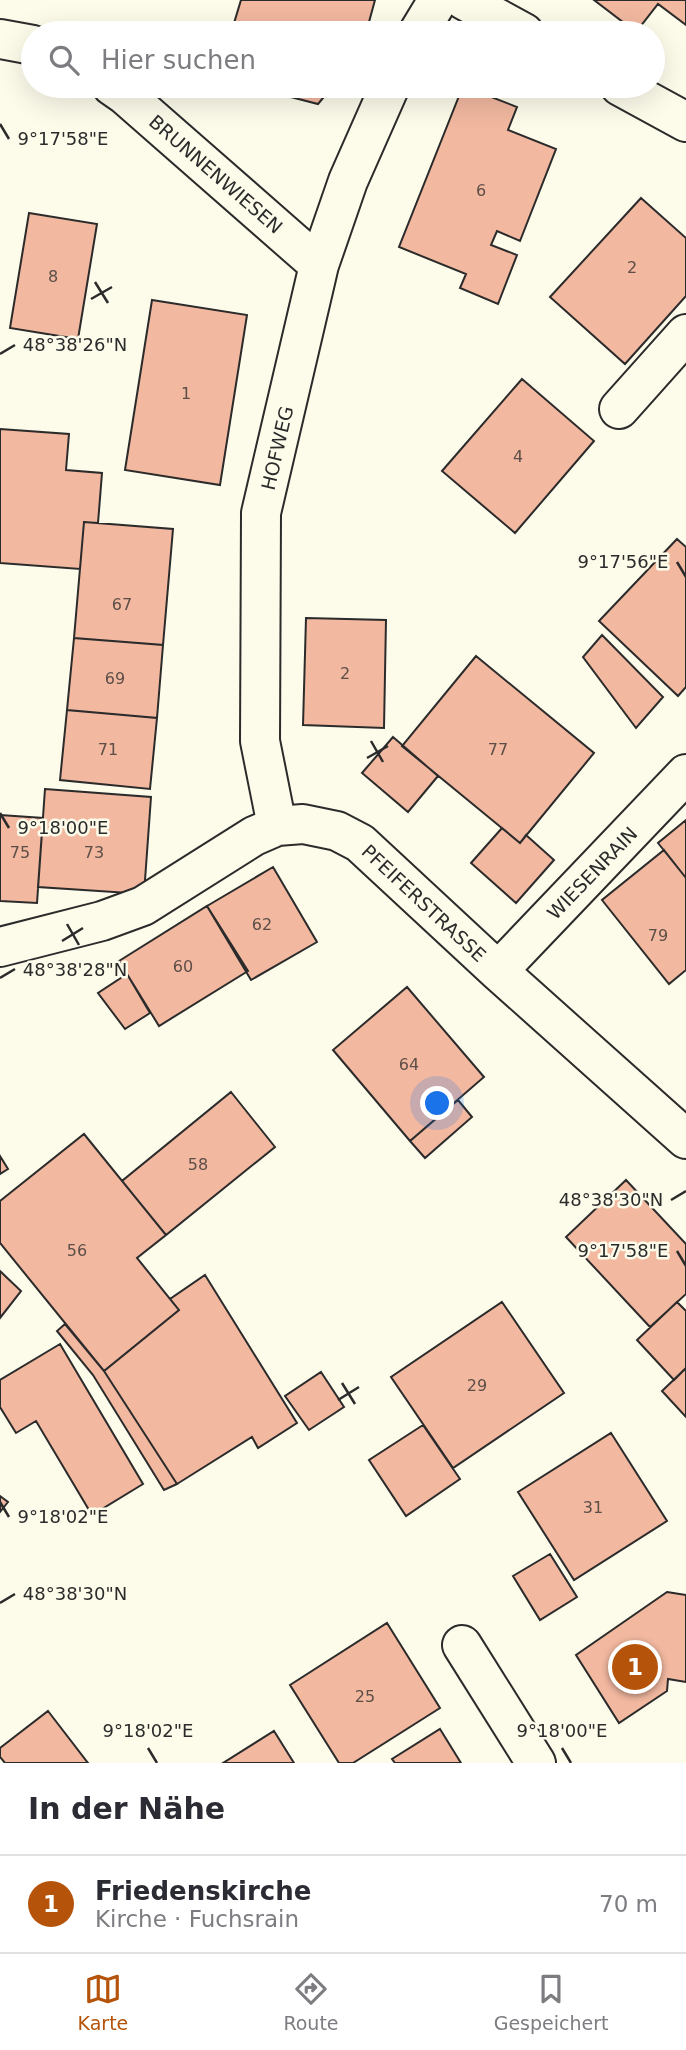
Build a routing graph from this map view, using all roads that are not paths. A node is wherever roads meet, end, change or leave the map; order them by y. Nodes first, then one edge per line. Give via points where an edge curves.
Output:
1 (438, 0) edge
2 (464, 0) edge
3 (425, 21) edge
4 (502, 21) edge
5 (0, 39) edge
6 (21, 43) edge
7 (130, 98) edge
8 (385, 98) edge
9 (642, 98) edge
10 (686, 122) edge
11 (319, 265) junction
12 (686, 334) edge
13 (619, 409) dead end
14 (686, 774) edge
15 (278, 826) junction
16 (0, 947) edge
17 (498, 971) junction
18 (686, 1139) edge
19 (462, 1645) dead end
20 (536, 1763) edge

1 - 3 street
2 - 4 street
5 - 6 street
7 - 11 street, BRUNNENWIESEN
8 - 11 street, HOFWEG via 348,181
9 - 10 street
11 - 15 street, HOFWEG via 261,513 260,741
12 - 13 street
14 - 17 street, WIESENRAIN
15 - 16 street, PFEIFERSTRASSE via 244,842 143,906
15 - 17 street, PFEIFERSTRASSE via 303,824 337,831 360,843
17 - 18 street, PFEIFERSTRASSE
19 - 20 street

